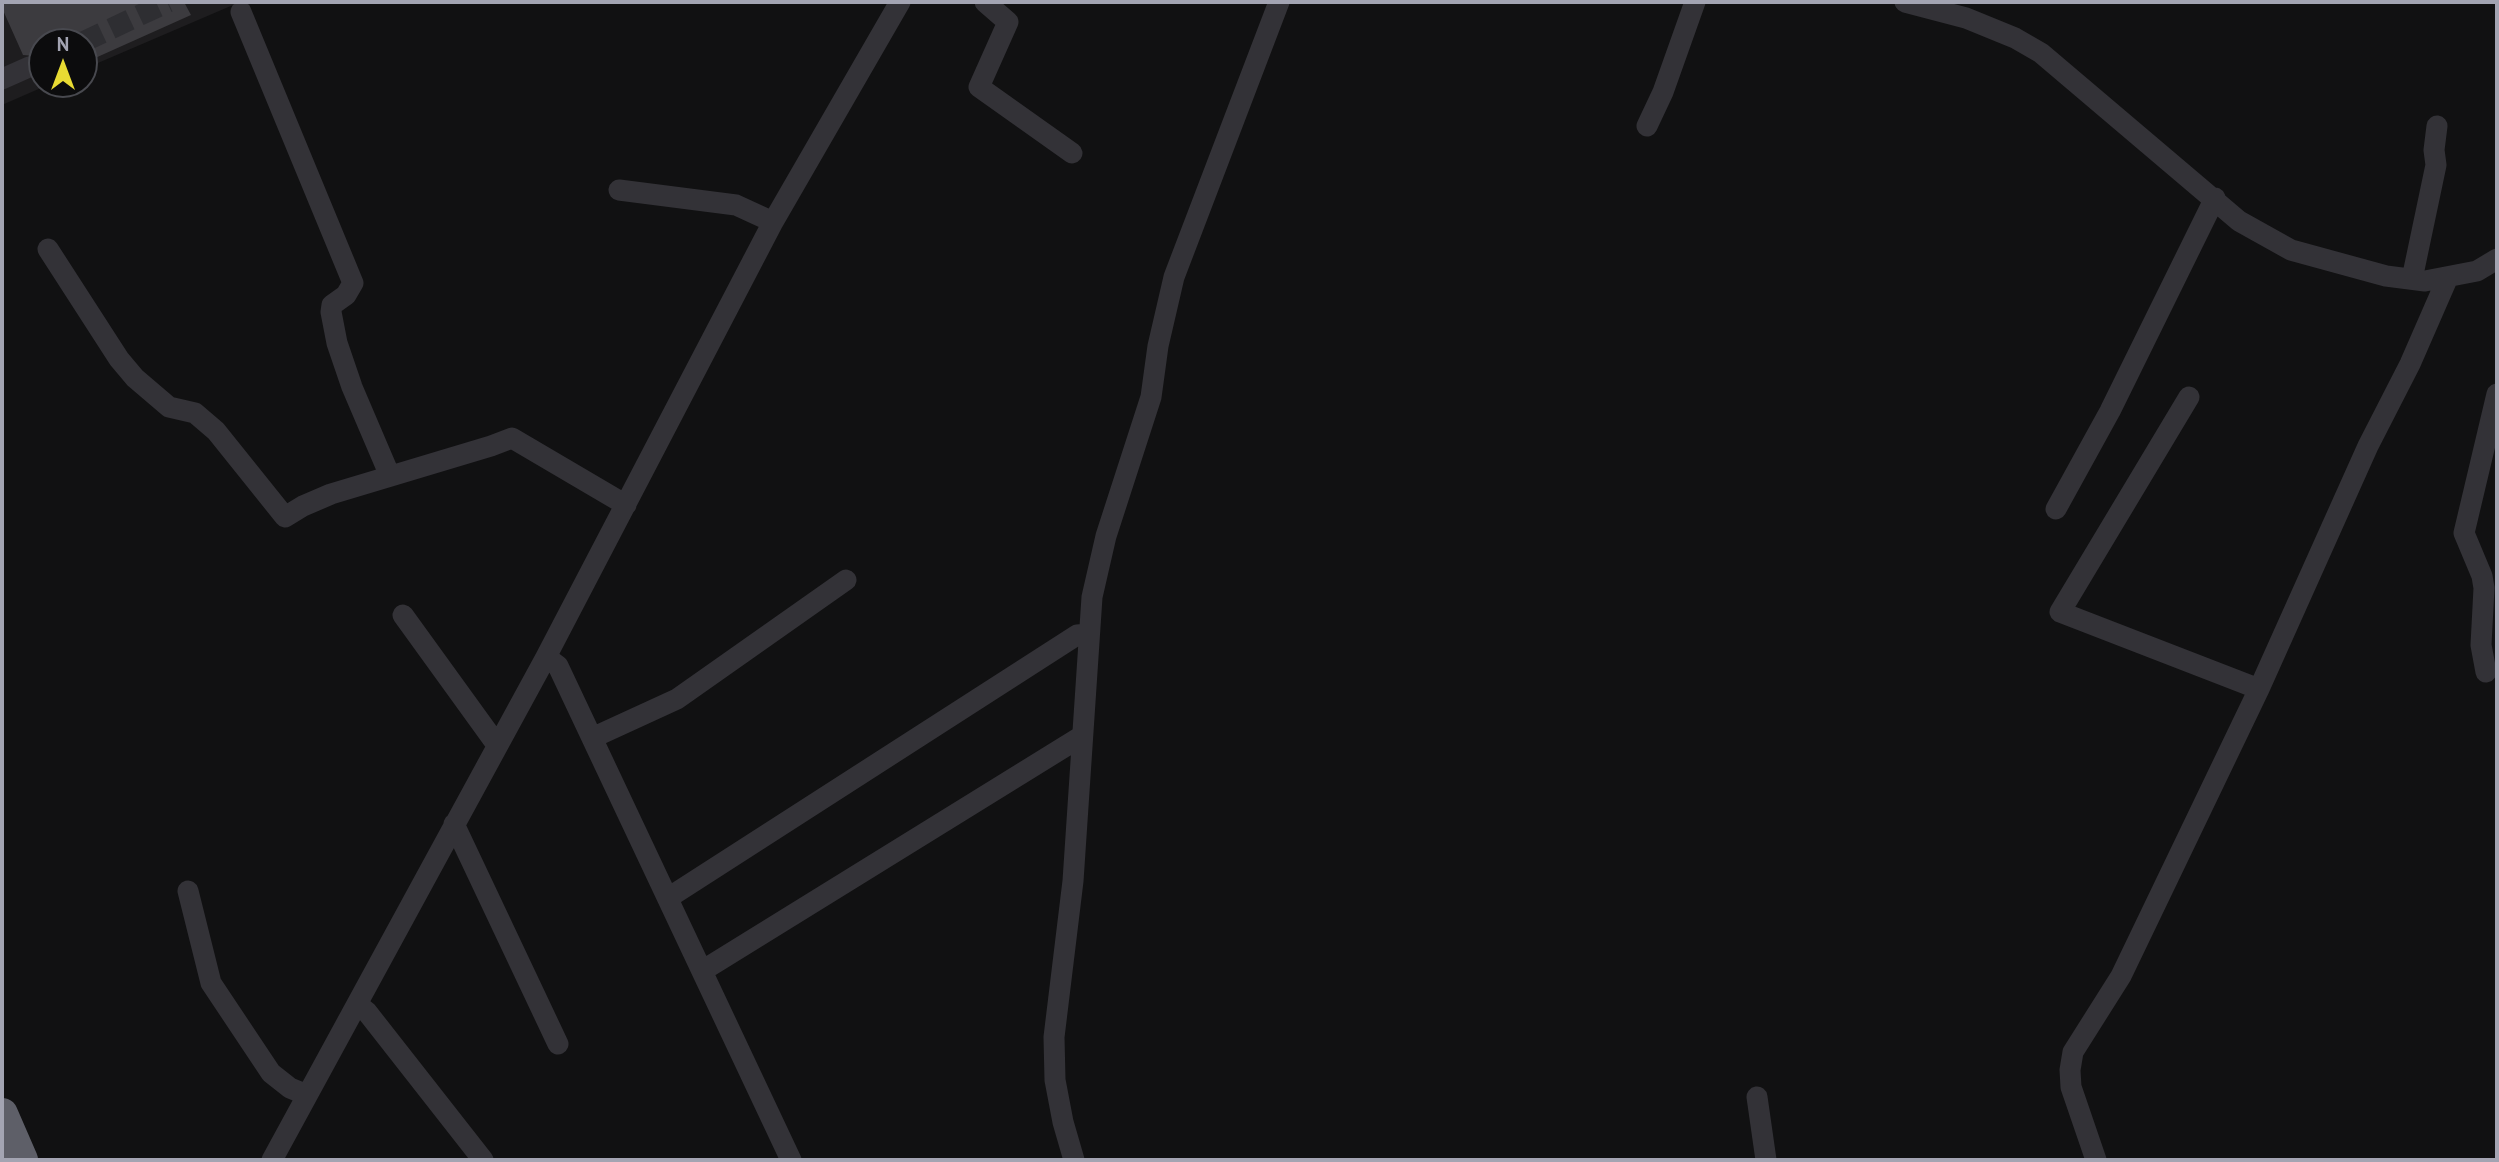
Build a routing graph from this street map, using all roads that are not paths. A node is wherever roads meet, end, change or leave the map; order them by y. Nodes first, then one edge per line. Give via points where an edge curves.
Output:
1 (900, 2) edge
2 (985, 2) edge
3 (1279, 2) edge
4 (1695, 2) edge
5 (1905, 2) edge
6 (241, 12) dead end
7 (28, 67) edge
8 (2, 79) edge
9 (1647, 126) dead end
10 (2437, 126) dead end
11 (1072, 153) dead end
12 (620, 190) dead end
13 (2214, 198) junction
14 (773, 222) junction
15 (48, 249) dead end
16 (2497, 259) edge
17 (2448, 276) junction
18 (2412, 279) junction
19 (2497, 394) edge
20 (2189, 397) dead end
21 (2492, 436) edge
22 (390, 475) junction
23 (626, 505) junction
24 (2056, 509) dead end
25 (846, 580) dead end
26 (403, 615) dead end
27 (1089, 634) junction
28 (547, 657) junction
29 (2486, 672) dead end
30 (2259, 689) junction
31 (1082, 736) junction
32 (592, 738) junction
33 (497, 745) junction
34 (454, 824) junction
35 (188, 891) dead end
36 (668, 898) junction
37 (702, 971) junction
38 (357, 1004) junction
39 (558, 1044) dead end
40 (307, 1095) junction
41 (1757, 1097) dead end
42 (2, 1114) edge
43 (22, 1160) edge
44 (272, 1160) edge
45 (483, 1160) edge
46 (791, 1160) edge
47 (1074, 1160) edge
48 (1766, 1160) edge
49 (2096, 1160) edge

1 - 14 street
2 - 11 street via 1008,22 979,87
3 - 27 street via 1174,277 1151,397 1105,536
4 - 9 street
5 - 13 street via 1966,18 2041,53
6 - 22 street via 353,283 331,312 352,387
7 - 8 street
10 - 18 street via 2436,165
12 - 14 street via 736,205
13 - 18 street via 2239,220 2291,250
13 - 24 street via 2110,411
14 - 23 street
15 - 22 street via 135,378 170,407 195,413 216,431 285,517 331,494
16 - 17 street via 2477,271
17 - 18 street
17 - 30 street
19 - 21 street
20 - 30 street via 2060,612
21 - 29 street via 2464,533 2484,588 2481,645
22 - 23 street via 512,438
23 - 28 street
25 - 32 street via 677,699
26 - 33 street
27 - 31 street
27 - 36 street via 1077,635
28 - 32 street via 558,666
28 - 33 street
30 - 49 street via 2121,976 2071,1060 2071,1087
31 - 37 street
31 - 47 street via 1073,881 1054,1037 1055,1080
32 - 36 street
33 - 34 street
34 - 38 street
34 - 39 street
35 - 40 street via 211,983 271,1073
36 - 37 street
37 - 46 street
38 - 40 street
38 - 45 street
40 - 44 street
41 - 48 street
42 - 43 highway

